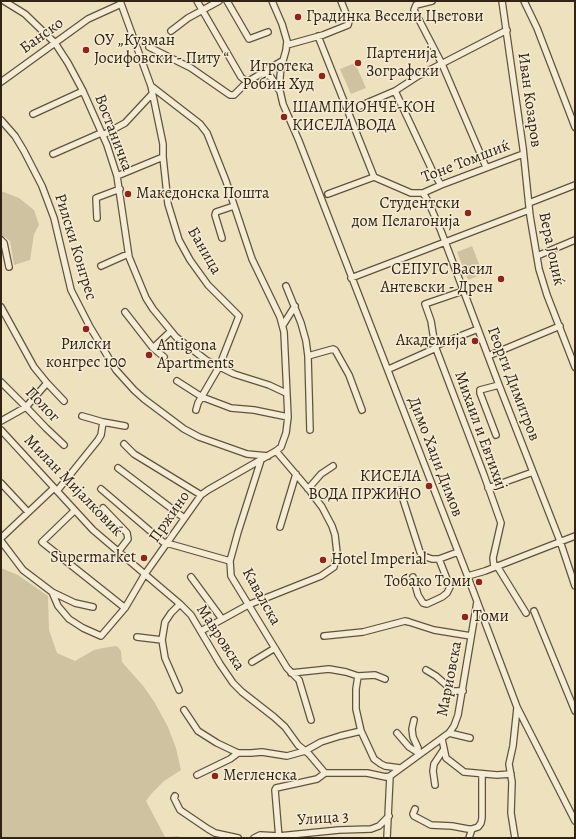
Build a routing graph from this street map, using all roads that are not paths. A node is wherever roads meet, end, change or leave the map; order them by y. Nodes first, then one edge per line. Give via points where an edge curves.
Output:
1 (4, 1) edge
2 (197, 1) edge
3 (219, 1) edge
4 (227, 1) edge
5 (272, 1) edge
6 (340, 1) edge
7 (432, 1) edge
8 (502, 1) edge
9 (524, 1) edge
10 (120, 3) edge
11 (1, 8) edge
12 (202, 10) junction
13 (506, 30) junction
14 (171, 31) dead end
15 (268, 32) dead end
16 (318, 36) junction
17 (55, 43) junction
18 (287, 46) junction
19 (149, 47) dead end
20 (283, 60) junction
21 (442, 64) junction
22 (262, 73) junction
23 (1, 82) edge
24 (247, 82) junction
25 (152, 86) junction
26 (83, 91) junction
27 (395, 91) junction
28 (280, 92) junction
29 (152, 94) junction
30 (348, 111) junction
31 (33, 114) dead end
32 (1, 120) edge
33 (575, 127) edge
34 (102, 134) junction
35 (52, 154) dead end
36 (523, 154) junction
37 (163, 157) junction
38 (486, 167) junction
39 (117, 176) junction
40 (374, 177) junction
41 (441, 185) junction
42 (575, 185) edge
43 (120, 189) junction
44 (423, 193) junction
45 (328, 194) dead end
46 (234, 206) junction
47 (529, 206) junction
48 (97, 218) dead end
49 (222, 238) dead end
50 (1, 240) edge
51 (575, 240) edge
52 (445, 242) junction
53 (128, 254) junction
54 (537, 256) junction
55 (101, 266) dead end
56 (9, 267) dead end
57 (352, 278) junction
58 (286, 286) dead end
59 (463, 291) junction
60 (295, 306) junction
61 (1, 307) edge
62 (125, 312) dead end
63 (3, 316) edge
64 (283, 325) junction
65 (560, 326) junction
66 (478, 330) junction
67 (171, 332) junction
68 (435, 347) junction
69 (154, 348) junction
70 (308, 356) junction
71 (488, 356) junction
72 (164, 357) dead end
73 (219, 366) junction
74 (575, 366) edge
75 (389, 369) dead end
76 (177, 381) dead end
77 (1, 382) edge
78 (47, 383) junction
79 (499, 385) junction
80 (286, 393) junction
81 (202, 397) junction
82 (64, 401) dead end
83 (26, 407) junction
84 (196, 410) dead end
85 (362, 410) dead end
86 (82, 416) dead end
87 (288, 417) junction
88 (1, 421) edge
89 (104, 422) junction
90 (125, 426) dead end
91 (1, 430) edge
92 (310, 430) dead end
93 (496, 435) dead end
94 (124, 444) dead end
95 (64, 445) dead end
96 (276, 451) junction
97 (247, 454) junction
98 (268, 456) junction
99 (261, 460) junction
100 (255, 463) junction
101 (334, 466) dead end
102 (118, 468) dead end
103 (533, 472) junction
104 (296, 474) junction
105 (1, 483) edge
106 (488, 488) junction
107 (101, 489) dead end
108 (308, 489) junction
109 (55, 490) junction
110 (400, 490) dead end
111 (201, 495) junction
112 (103, 508) dead end
113 (74, 511) junction
114 (28, 512) junction
115 (184, 518) junction
116 (280, 527) dead end
117 (575, 536) edge
118 (1, 540) edge
119 (560, 541) junction
120 (167, 543) junction
121 (118, 552) junction
122 (458, 552) junction
123 (439, 559) junction
124 (230, 561) junction
125 (495, 567) junction
126 (145, 574) junction
127 (190, 576) dead end
128 (468, 576) junction
129 (413, 577) dead end
130 (575, 586) edge
131 (52, 592) junction
132 (477, 602) junction
133 (180, 604) junction
134 (248, 605) junction
135 (93, 607) dead end
136 (124, 608) junction
137 (534, 611) dead end
138 (526, 613) dead end
139 (222, 619) junction
140 (486, 626) junction
141 (472, 628) junction
142 (201, 631) junction
143 (324, 636) dead end
144 (471, 636) junction
145 (137, 637) dead end
146 (162, 640) junction
147 (275, 648) junction
148 (252, 662) dead end
149 (426, 670) dead end
150 (291, 673) junction
151 (358, 676) junction
152 (385, 679) dead end
153 (179, 690) dead end
154 (463, 690) junction
155 (517, 707) junction
156 (184, 710) dead end
157 (575, 711) edge
158 (311, 720) dead end
159 (414, 720) dead end
160 (361, 731) junction
161 (449, 733) junction
162 (397, 734) dead end
163 (442, 738) junction
164 (470, 738) dead end
165 (444, 748) junction
166 (305, 751) junction
167 (238, 753) junction
168 (419, 753) junction
169 (400, 768) junction
170 (325, 774) junction
171 (482, 774) junction
172 (511, 774) junction
173 (198, 776) dead end
174 (390, 776) junction
175 (435, 785) dead end
176 (175, 796) dead end
177 (415, 809) dead end
178 (389, 816) junction
179 (575, 821) edge
180 (472, 829) junction
181 (279, 837) edge
182 (238, 838) edge
183 (254, 838) edge
184 (387, 838) edge
185 (469, 838) edge
186 (515, 838) edge

1 - 11 street
1 - 17 street, Востаничка via 25,14
2 - 12 street
3 - 12 street
4 - 15 street via 249,39
5 - 18 street via 282,24
6 - 16 street via 349,24
7 - 21 street via 416,5 414,10
8 - 13 street, Иван Козаров
9 - 33 street
10 - 17 street, Банско via 88,19
10 - 25 street
12 - 14 street
12 - 24 street via 241,77
13 - 21 street
13 - 36 street, Иван Козаров
16 - 18 street
16 - 30 street
17 - 23 street, Банско
17 - 26 street, Востаничка
18 - 20 street
19 - 24 street via 191,68 230,95 234,95
20 - 22 street
20 - 28 street
21 - 27 street
21 - 38 street
22 - 24 street
22 - 28 street via 272,77
25 - 29 street, Баница
25 - 46 street, Пржино via 200,124 207,133
26 - 31 street
26 - 34 street, Востаничка
27 - 30 street
27 - 41 street
28 - 57 street, Димо Хаџи Димов
29 - 34 street via 125,123
29 - 37 street, Баница via 161,129
30 - 40 street
32 - 97 street, Рилски Конгрес via 15,136 42,186 54,218 71,290 116,370 144,399 184,429
34 - 35 street
34 - 39 street, Востаничка
36 - 38 street, Тоне Томшиќ
36 - 47 street, Иван Козаров
37 - 39 street
37 - 73 street, Баница via 168,204 179,240 208,285 240,316
38 - 41 street, Тоне Томшиќ
39 - 43 street, Востаничка
40 - 44 street, Тоне Томшиќ via 411,193
40 - 45 street
41 - 44 street, Тоне Томшиќ
42 - 47 street
43 - 48 street via 96,198
43 - 53 street, Востаничка
44 - 52 street, Георги Димитров
46 - 49 street via 216,212
46 - 64 street, Пржино via 252,259
47 - 52 street
47 - 54 street, Вера Јоциќ
50 - 56 street via 4,243
51 - 54 street
52 - 57 street
52 - 59 street, Георги Димитров
53 - 55 street
53 - 67 street, Востаничка via 147,301
54 - 65 street, Вера Јоциќ via 542,280
57 - 122 street, Димо Хаџи Димов
58 - 60 street
59 - 66 street, Георги Димитров
59 - 68 street, Михаил и Евтихиј via 425,304
60 - 64 street
60 - 70 street via 304,331
61 - 63 street
62 - 69 street
63 - 78 street
64 - 80 street, Пржино
65 - 71 street
65 - 74 street, Вера Јоциќ
66 - 68 street
66 - 71 street, Георги Димитров
67 - 69 street
67 - 73 street, Востаничка via 194,352
68 - 75 street
68 - 106 street, Михаил и Евтихиј
69 - 72 street
70 - 85 street via 333,348 336,350
70 - 92 street
71 - 79 street, Георги Димитров
73 - 80 street, Востаничка
73 - 81 street
76 - 81 street
77 - 83 street, Полог
78 - 82 street
78 - 83 street
79 - 93 street via 480,390
79 - 103 street, Георги Димитров
80 - 87 street, Пржино
81 - 84 street
81 - 87 street via 231,408
83 - 88 street
83 - 95 street, Полог
86 - 89 street
87 - 96 street, Пржино via 285,439
89 - 90 street
89 - 109 street via 98,440
91 - 109 street, Милан Мијалковиќ
94 - 111 street via 134,454
96 - 98 street, Пржино
96 - 104 street
97 - 98 street, Рилски Конгрес
97 - 100 street, Рилски Конгрес
98 - 99 street, Пржино
99 - 100 street, Пржино
99 - 124 street, Кавалска
100 - 111 street, Пржино
101 - 108 street via 321,474
102 - 115 street
103 - 106 street
103 - 119 street, Георги Димитров
104 - 108 street
104 - 116 street
105 - 114 street
106 - 125 street, Михаил и Евтихиј via 501,523 493,558
107 - 120 street via 158,539
108 - 134 street via 322,507 334,530 337,553 334,567 321,576
109 - 113 street, Милан Мијалковиќ
109 - 114 street
110 - 123 street via 420,553 432,559
111 - 115 street, Пржино
112 - 121 street via 127,533 128,539
113 - 121 street, Милан Мијалковиќ
113 - 136 street via 42,542
114 - 118 street
115 - 120 street, Пржино
117 - 119 street
118 - 131 street via 23,570
119 - 125 street
119 - 130 street, Георги Димитров
120 - 124 street
120 - 126 street, Пржино
121 - 126 street, Милан Мијалковиќ
122 - 123 street
122 - 128 street, Димо Хаџи Димов
123 - 129 street via 450,587 448,593 427,604 422,603
124 - 134 street, Кавалска via 231,576
125 - 128 street
125 - 138 street
126 - 133 street, Мавровска
126 - 136 street, Пржино
127 - 139 street
128 - 132 street, Димо Хаџи Димов
131 - 135 street via 76,603
131 - 136 street, Пржино via 68,619 101,636
132 - 140 street, Димо Хаџи Димов
132 - 141 street, Мариовска
133 - 142 street, Мавровска via 192,615
133 - 146 street via 165,622
134 - 139 street
134 - 147 street, Кавалска
137 - 157 street
139 - 142 street
140 - 141 street, Мариовска via 480,623
140 - 155 street, Димо Хаџи Димов
141 - 144 street, Мариовска
142 - 166 street, Мавровска via 234,683 274,717
143 - 144 street via 363,632 405,622
144 - 154 street, Мариовска
145 - 146 street
146 - 153 street via 165,658
147 - 148 street
147 - 150 street, Кавалска
149 - 154 street via 453,691
150 - 151 street via 329,669
150 - 158 street, Кавалска via 300,682
151 - 152 street via 375,675
151 - 160 street via 356,709
154 - 161 street, Мариовска via 456,721
155 - 172 street via 509,764
155 - 179 street, Димо Хаџи Димов
156 - 167 street via 198,731 217,744
159 - 168 street via 413,734
160 - 166 street via 321,742
160 - 169 street via 377,762
161 - 163 street, Мариовска
161 - 164 street
162 - 168 street
163 - 165 street
163 - 168 street, Мариовска
165 - 171 street via 446,758 464,772
165 - 175 street via 434,764
166 - 167 street via 287,756 262,752
166 - 170 street
167 - 173 street
168 - 169 street, Мариовска
169 - 174 street, Мариовска
170 - 174 street via 367,773
170 - 181 street via 318,779 276,788
171 - 172 street
171 - 180 street via 481,823
172 - 186 street via 511,813
174 - 178 street
176 - 182 street via 180,810 208,829
177 - 180 street via 414,816 427,824
178 - 181 street, Улица 3 via 379,826 371,829
178 - 184 street
180 - 185 street
181 - 183 street, Улица 3 via 260,835

